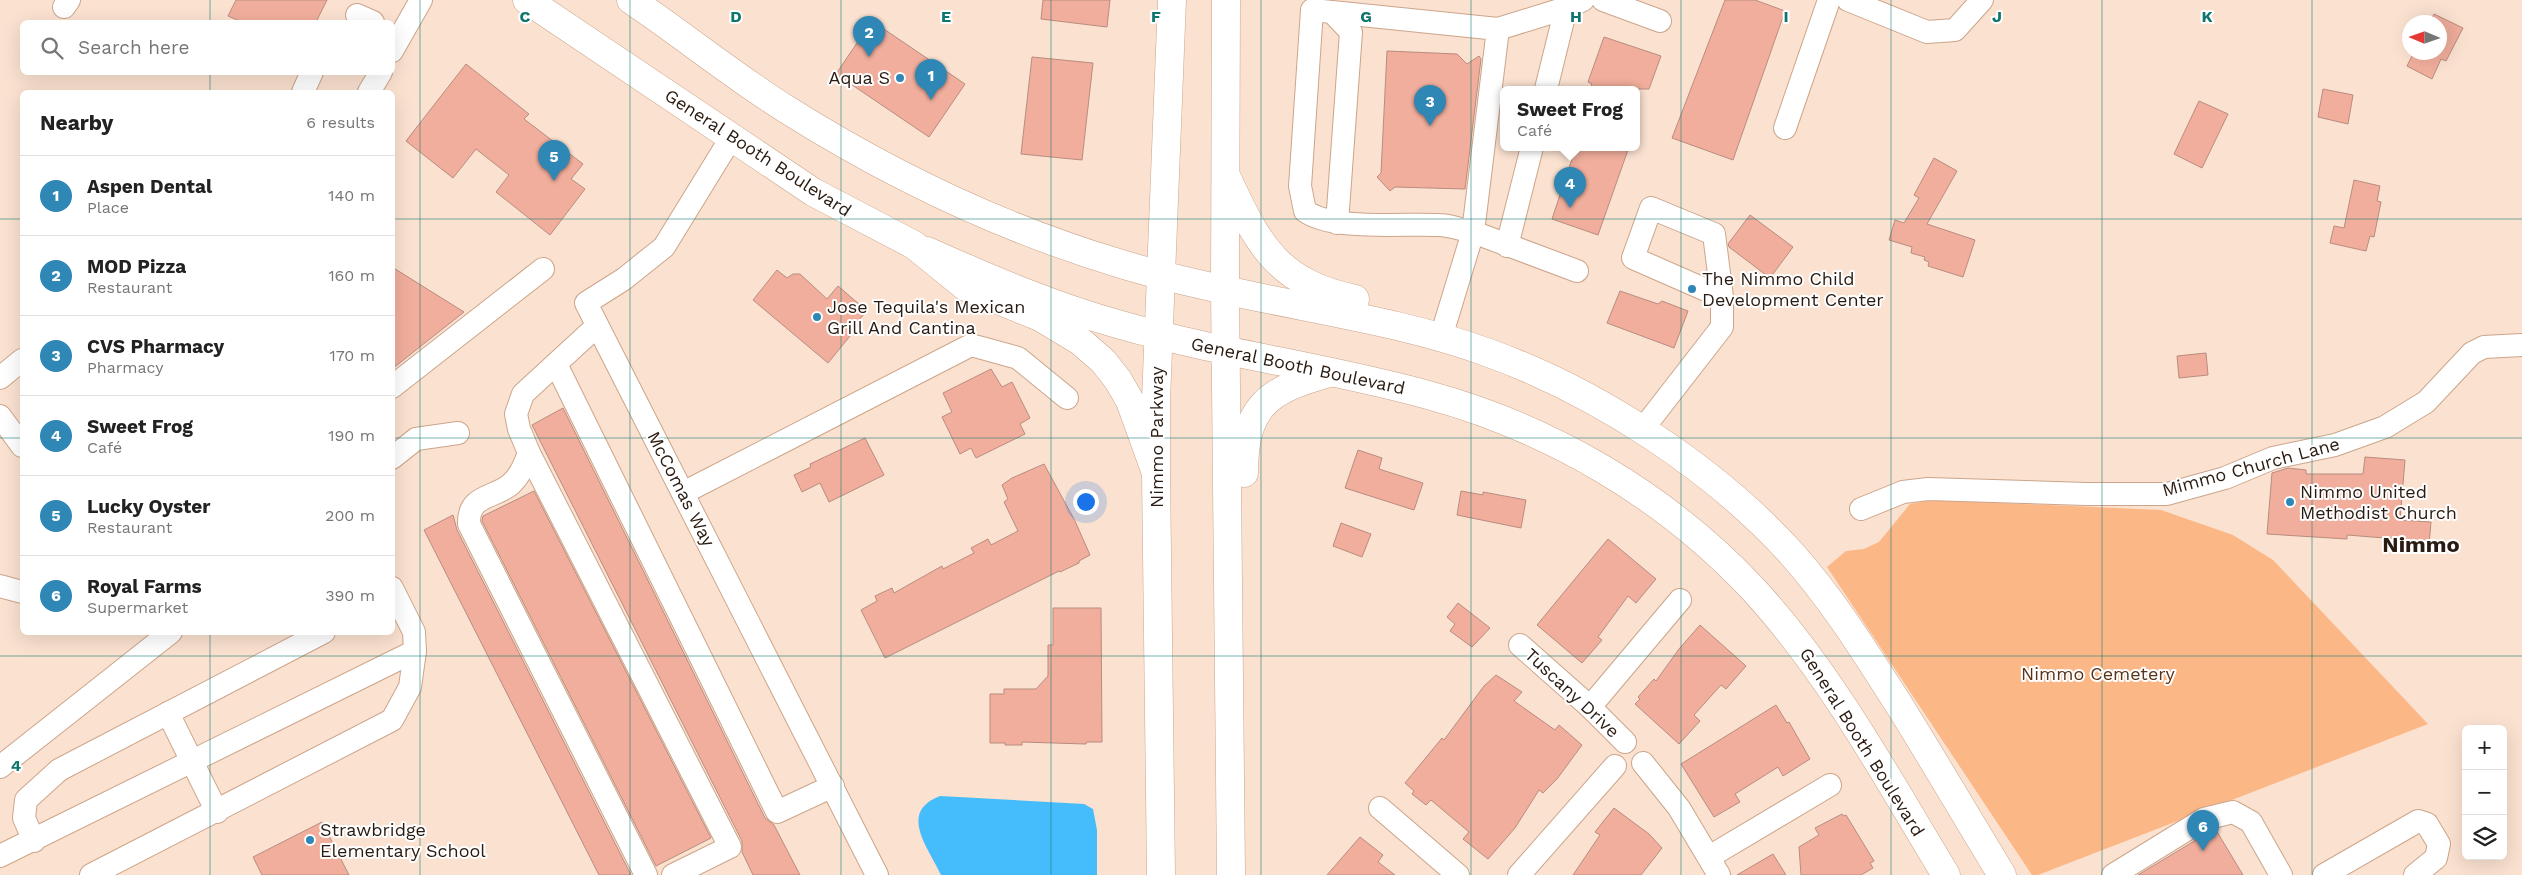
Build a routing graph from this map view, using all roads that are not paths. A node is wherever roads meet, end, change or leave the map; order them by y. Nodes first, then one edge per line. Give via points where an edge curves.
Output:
1 (421, 0) edge
2 (527, 0) edge
3 (631, 0) edge
4 (1172, 0) edge
5 (1226, 0) edge
6 (1603, 0) edge
7 (1829, 0) edge
8 (1982, 0) edge
9 (1855, 1) edge
10 (1574, 4) edge
11 (1332, 6) edge
12 (1660, 21) dead end
13 (1498, 29) junction
14 (395, 40) edge
15 (311, 75) edge
16 (379, 75) edge
17 (1547, 86) edge
18 (304, 90) edge
19 (371, 90) edge
20 (1785, 128) dead end
21 (731, 138) junction
22 (1531, 151) edge
23 (1225, 174) junction
24 (1337, 223) junction
25 (1473, 232) junction
26 (914, 245) junction
27 (1507, 246) junction
28 (543, 269) dead end
29 (1576, 271) dead end
30 (1161, 275) junction
31 (1225, 290) junction
32 (1722, 297) dead end
33 (598, 326) junction
34 (1443, 329) junction
35 (1159, 335) junction
36 (2522, 346) edge
37 (1226, 352) junction
38 (20, 362) edge
39 (556, 364) junction
40 (1329, 373) junction
41 (0, 378) edge
42 (395, 385) edge
43 (1067, 398) dead end
44 (0, 416) edge
45 (1642, 430) junction
46 (458, 433) dead end
47 (20, 443) edge
48 (529, 454) junction
49 (395, 456) edge
50 (1156, 474) junction
51 (683, 493) junction
52 (1861, 510) dead end
53 (0, 586) edge
54 (20, 591) edge
55 (395, 596) edge
56 (1680, 600) dead end
57 (167, 635) edge
58 (318, 635) edge
59 (1520, 645) dead end
60 (415, 651) junction
61 (1590, 707) junction
62 (168, 713) junction
63 (1231, 731) junction
64 (1624, 742) junction
65 (193, 762) junction
66 (1643, 763) junction
67 (1615, 766) junction
68 (0, 767) edge
69 (1830, 784) dead end
70 (833, 786) junction
71 (1380, 808) dead end
72 (217, 812) junction
73 (34, 841) junction
74 (0, 856) edge
75 (1714, 866) edge
76 (91, 875) edge
77 (646, 875) edge
78 (673, 875) edge
79 (877, 875) edge
80 (1161, 875) edge
81 (1231, 875) edge
82 (1458, 875) edge
83 (1518, 875) edge
84 (1946, 875) edge
85 (2002, 875) edge
86 (2113, 875) edge
87 (2281, 875) edge
88 (2324, 875) edge
89 (2415, 875) edge

1 - 14 street
2 - 21 main road, General Booth Boulevard
3 - 30 main road via 786,108 889,168 1021,228 1101,258
4 - 30 main road, Nimmo Parkway
5 - 23 main road
6 - 12 street
7 - 20 street
8 - 9 street via 1955,30 1927,32
10 - 13 street
10 - 17 street
11 - 13 street
11 - 24 street via 1351,32
11 - 24 street via 1312,10 1300,186 1305,211 1316,219
13 - 25 street
15 - 18 street
16 - 19 street
21 - 26 main road, General Booth Boulevard via 813,192
21 - 33 street, McComas Way via 664,247 624,279 586,303
22 - 27 street
23 - 31 main road
23 - 34 main road via 1264,246 1289,272 1326,292
24 - 25 street via 1441,225
25 - 27 street
25 - 34 street
26 - 35 main road, General Booth Boulevard via 1060,305
26 - 50 main road via 966,287 1055,324 1080,340 1103,361 1130,401
27 - 29 street
28 - 42 street
30 - 31 main road
30 - 35 main road, Nimmo Parkway
31 - 34 main road via 1360,317
31 - 37 main road
32 - 45 street via 1722,327
33 - 39 street
33 - 51 street, McComas Way
34 - 45 main road via 1502,342 1538,374
35 - 37 main road, General Booth Boulevard
35 - 50 main road, Nimmo Parkway
36 - 52 street, Mimmo Church Lane via 2484,347 2472,353 2426,402 2385,426 2335,446 2274,458 2224,478 2167,494 1928,489 1902,492
37 - 40 main road, General Booth Boulevard
37 - 63 main road
38 - 41 street
39 - 48 street via 523,394 518,405 519,429
39 - 70 street via 777,812
40 - 63 main road via 1278,391 1252,418 1247,435 1244,455 1246,636
40 - 84 main road, General Booth Boulevard via 1432,396 1482,412 1544,438 1643,494 1682,525 1750,586 1804,649 1840,701
43 - 51 street via 1018,358 971,345
44 - 47 street
45 - 85 main road via 1714,482 1791,554 1865,653
46 - 49 street via 416,440
48 - 77 street via 522,471 510,485 471,508 469,524
48 - 78 street via 730,847
50 - 80 main road, Nimmo Parkway
51 - 70 street, McComas Way
53 - 54 street
55 - 60 street via 414,632
56 - 61 street
57 - 68 street
58 - 62 street
59 - 61 street, Tuscany Drive
60 - 65 street
60 - 72 street via 410,687 392,720
61 - 64 street, Tuscany Drive
62 - 65 street
62 - 73 street via 59,770 26,800 24,818
63 - 81 main road
64 - 66 street via 1639,745
64 - 67 street via 1613,752
65 - 72 street
65 - 73 street
66 - 67 street via 1632,773 1622,772
66 - 75 street via 1679,808
67 - 83 street
69 - 75 street
70 - 79 street, McComas Way
71 - 82 street
72 - 76 street
73 - 74 street
86 - 87 street via 2204,819 2234,812 2251,822
88 - 89 street via 2418,820 2427,824 2439,844 2436,858

